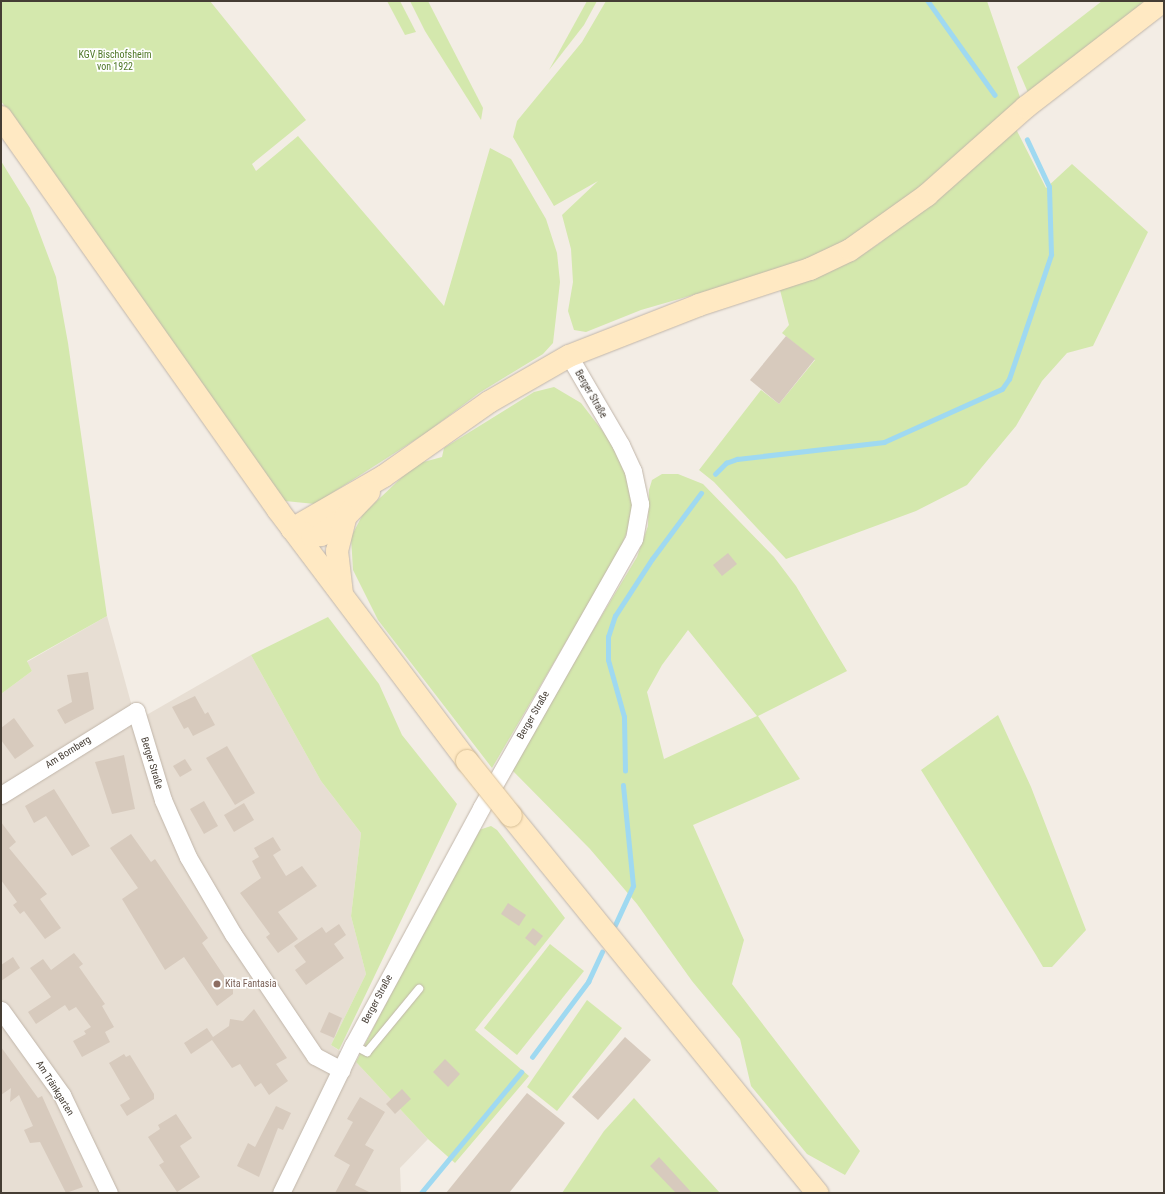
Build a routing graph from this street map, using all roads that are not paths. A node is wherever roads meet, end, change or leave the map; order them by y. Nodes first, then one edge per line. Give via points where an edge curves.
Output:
1 (1163, 1) edge
2 (1, 117) edge
3 (569, 356) junction
4 (384, 476) junction
5 (346, 516) junction
6 (292, 529) junction
7 (342, 597) junction
8 (136, 711) joint
9 (1, 795) edge
10 (419, 989) dead end
11 (1, 1010) edge
12 (353, 1045) junction
13 (341, 1070) junction
14 (109, 1193) edge
15 (281, 1193) edge
16 (816, 1193) edge

1 - 3 main road via 1026,107 922,199 850,250 810,269 699,305
2 - 6 main road
3 - 4 main road via 489,402
3 - 12 street, Berger Straße via 621,445 632,471 640,504 634,539 506,761
4 - 5 main road
4 - 6 main road
5 - 6 main road via 322,535 312,536
5 - 7 main road via 337,551
6 - 7 main road
7 - 16 main road, bridge via 467,761
8 - 9 street, Am Bornberg
8 - 13 street, Berger Straße via 163,800 188,857 233,934 315,1056
10 - 12 lane via 367,1052
11 - 14 street, Am Tränkgarten via 62,1095
12 - 13 street, Berger Straße
13 - 15 street, Berger Straße

